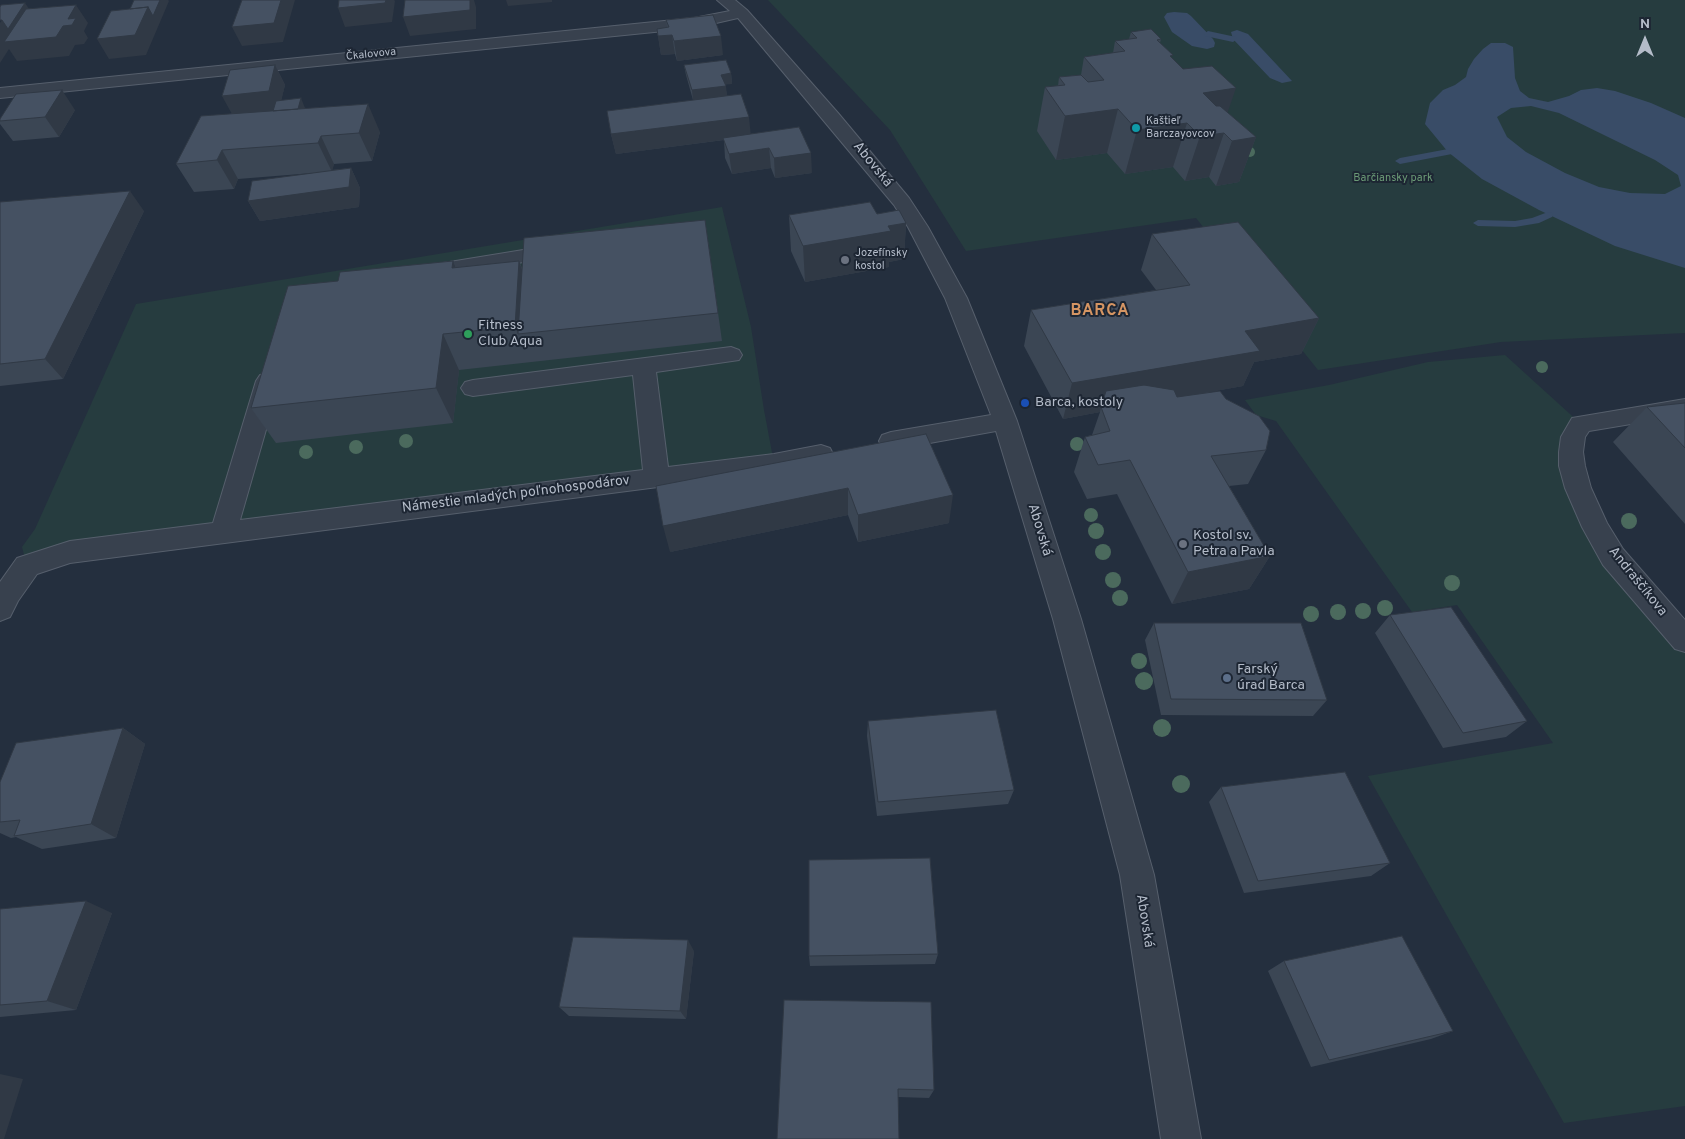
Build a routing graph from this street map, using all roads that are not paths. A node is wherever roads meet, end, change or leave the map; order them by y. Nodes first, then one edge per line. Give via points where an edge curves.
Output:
1 (733, 7) edge
2 (0, 93) edge
3 (576, 247) edge
4 (409, 276) edge
5 (731, 356) dead end
6 (275, 358) edge
7 (644, 366) junction
8 (473, 388) dead end
9 (1685, 407) edge
10 (1005, 421) junction
11 (868, 445) edge
12 (840, 450) edge
13 (656, 477) junction
14 (223, 533) junction
15 (0, 609) edge
16 (1685, 640) edge
17 (1181, 1139) edge

1 - 2 street, Čkalovova via 694,23
1 - 10 street, Abovská via 826,110 902,202 956,298
3 - 4 street
5 - 7 street
6 - 14 street
7 - 8 street
7 - 13 street
9 - 16 street, Andraščíkova via 1581,424 1573,437 1571,452 1578,488 1596,528 1614,557
10 - 11 street
10 - 17 street, Abovská via 1076,651 1137,875
12 - 13 street, Námestie mladých poľnohospodárov via 774,463
13 - 14 street, Námestie mladých poľnohospodárov
14 - 15 street, Námestie mladých poľnohospodárov via 70,552 27,566

